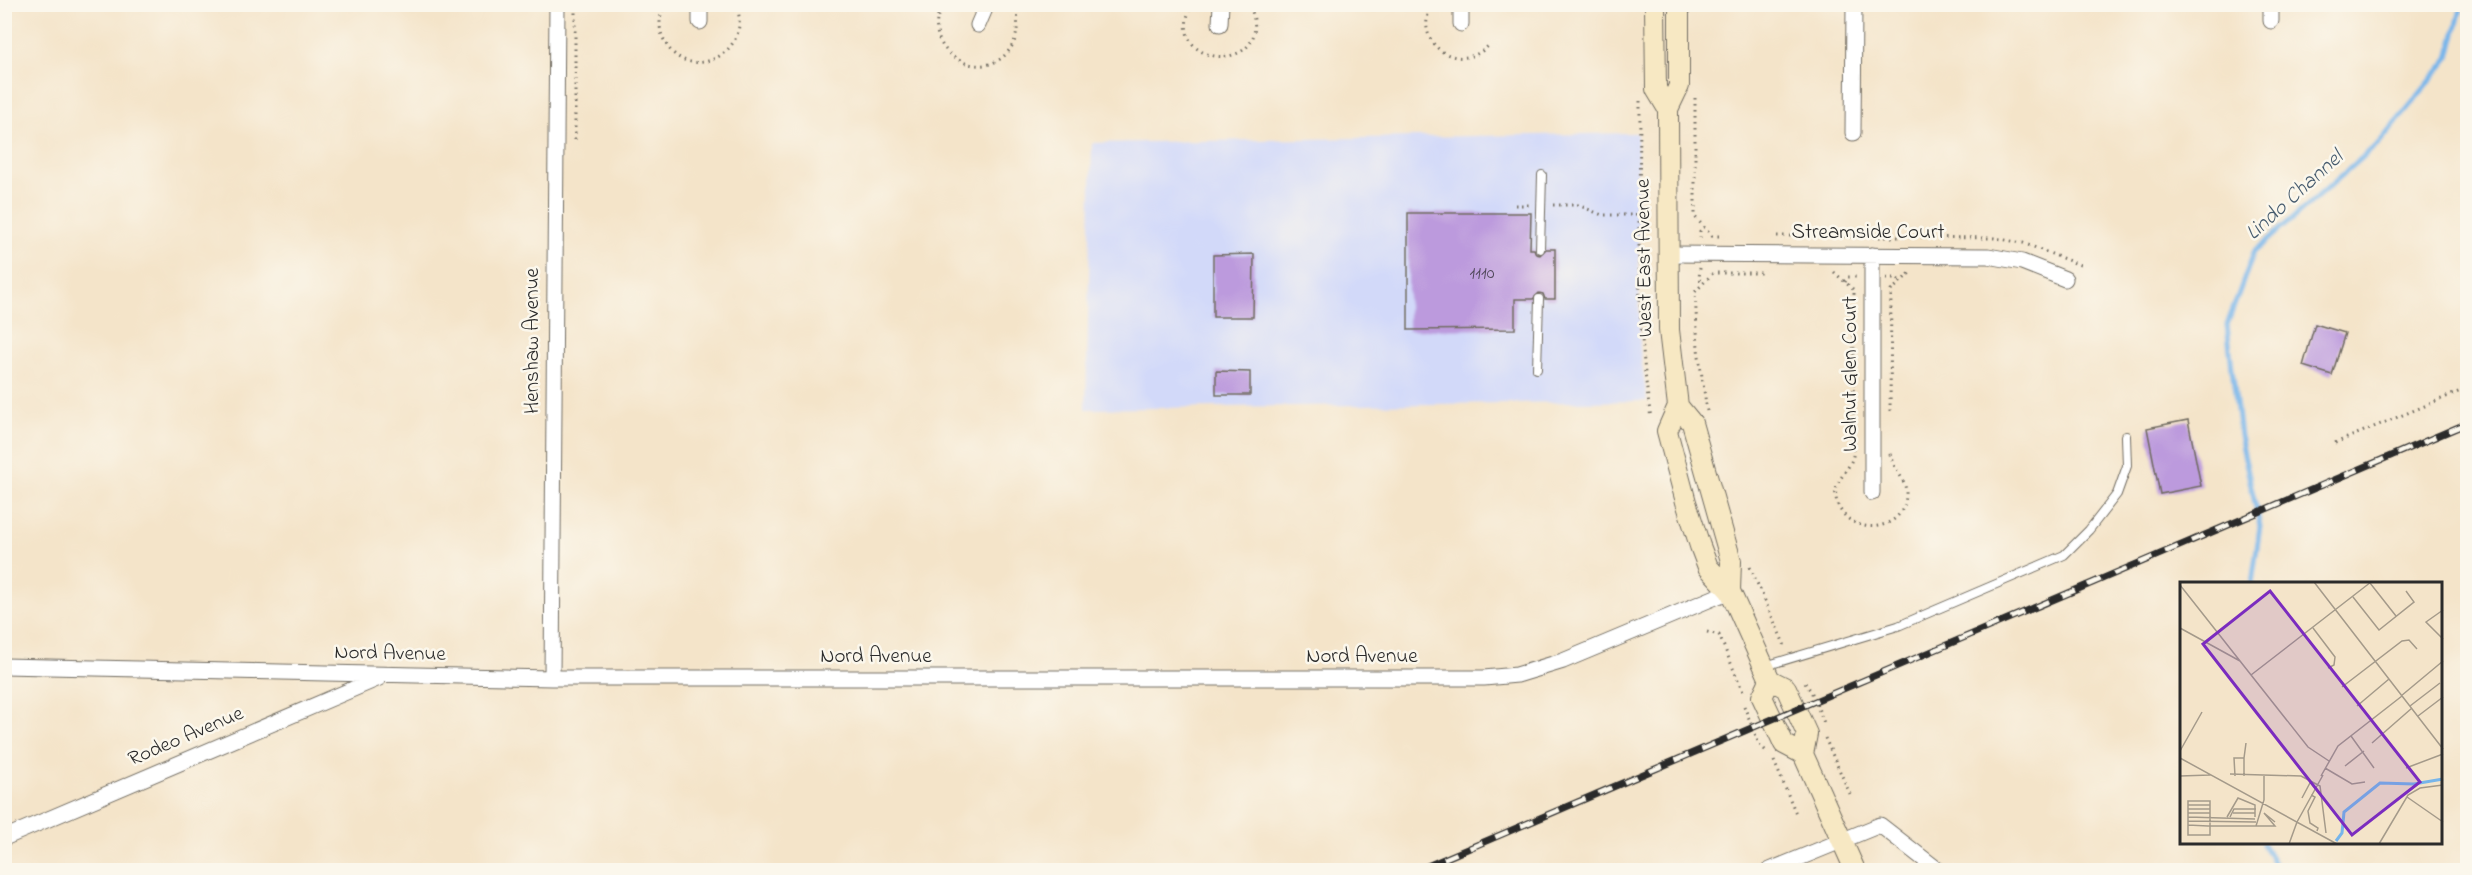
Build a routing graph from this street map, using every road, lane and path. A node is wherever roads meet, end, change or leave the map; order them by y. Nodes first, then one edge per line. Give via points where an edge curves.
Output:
1 (557, 4) edge
2 (575, 4) edge
3 (700, 4) edge
4 (987, 4) edge
5 (1221, 4) edge
6 (1433, 4) edge
7 (1461, 4) edge
8 (1655, 4) edge
9 (1679, 4) edge
10 (1854, 4) edge
11 (2271, 4) edge
12 (2271, 21) dead end
13 (700, 22) dead end
14 (1220, 24) dead end
15 (1461, 24) dead end
16 (978, 25) dead end
17 (1490, 44) dead end
18 (1695, 91) dead end
19 (1668, 109) junction
20 (1853, 133) dead end
21 (575, 140) dead end
22 (1542, 175) dead end
23 (1515, 205) dead end
24 (1541, 205) junction
25 (1640, 215) dead end
26 (1728, 236) dead end
27 (1770, 237) dead end
28 (1540, 249) dead end
29 (1667, 254) junction
30 (1872, 255) junction
31 (2080, 266) dead end
32 (1824, 272) dead end
33 (1768, 273) dead end
34 (1920, 273) dead end
35 (2066, 279) dead end
36 (1539, 299) dead end
37 (1538, 369) dead end
38 (2468, 388) edge
39 (1678, 406) junction
40 (1890, 415) dead end
41 (1708, 419) dead end
42 (2126, 436) dead end
43 (2335, 443) dead end
44 (1890, 451) dead end
45 (1872, 493) dead end
46 (1747, 560) dead end
47 (1730, 591) junction
48 (1791, 659) junction
49 (4, 666) edge
50 (1766, 673) junction
51 (384, 675) junction
52 (552, 678) junction
53 (1850, 794) dead end
54 (4, 838) edge
55 (1841, 839) junction
56 (1778, 869) edge
57 (1855, 870) edge
58 (1938, 870) edge

1 - 52 street, Henshaw Avenue
2 - 21 path
3 - 13 street
4 - 16 street
5 - 14 street
6 - 17 path via 1428,31 1444,53 1456,58 1472,57
7 - 15 street
8 - 19 main road, West East Avenue via 1656,89
9 - 19 main road, West East Avenue via 1679,86
10 - 20 street
11 - 12 street
18 - 26 path via 1695,217 1712,236
19 - 29 main road, West East Avenue
22 - 24 lane
23 - 24 path
24 - 25 path via 1578,205 1602,215
24 - 28 lane
27 - 31 path via 1994,238 2023,243
29 - 30 street, Streamside Court
29 - 39 main road, West East Avenue via 1669,330
30 - 35 street, Streamside Court via 2004,258
30 - 45 street, Walnut Glen Court
32 - 44 path via 1835,272 1854,290 1853,452 1836,491 1839,506 1854,523 1869,527 1886,525 1903,507 1906,489
33 - 41 path via 1713,273 1695,292
34 - 40 path via 1909,273 1891,291
36 - 37 lane
38 - 43 path
39 - 47 main road, West East Avenue via 1692,423 1731,561
39 - 47 main road, West East Avenue via 1667,431 1686,502 1708,567
42 - 48 lane via 2127,466 2117,494 2064,555 1898,626
46 - 48 path
47 - 50 main road, West East Avenue
47 - 52 street, Nord Avenue via 1563,662 1501,677
48 - 50 lane
48 - 53 path via 1822,713 1823,731
49 - 51 street, Nord Avenue
50 - 55 main road via 1762,697 1784,744 1803,754
51 - 52 street, Nord Avenue
51 - 54 street, Rodeo Avenue
55 - 56 street
55 - 57 main road
55 - 58 street via 1880,825

